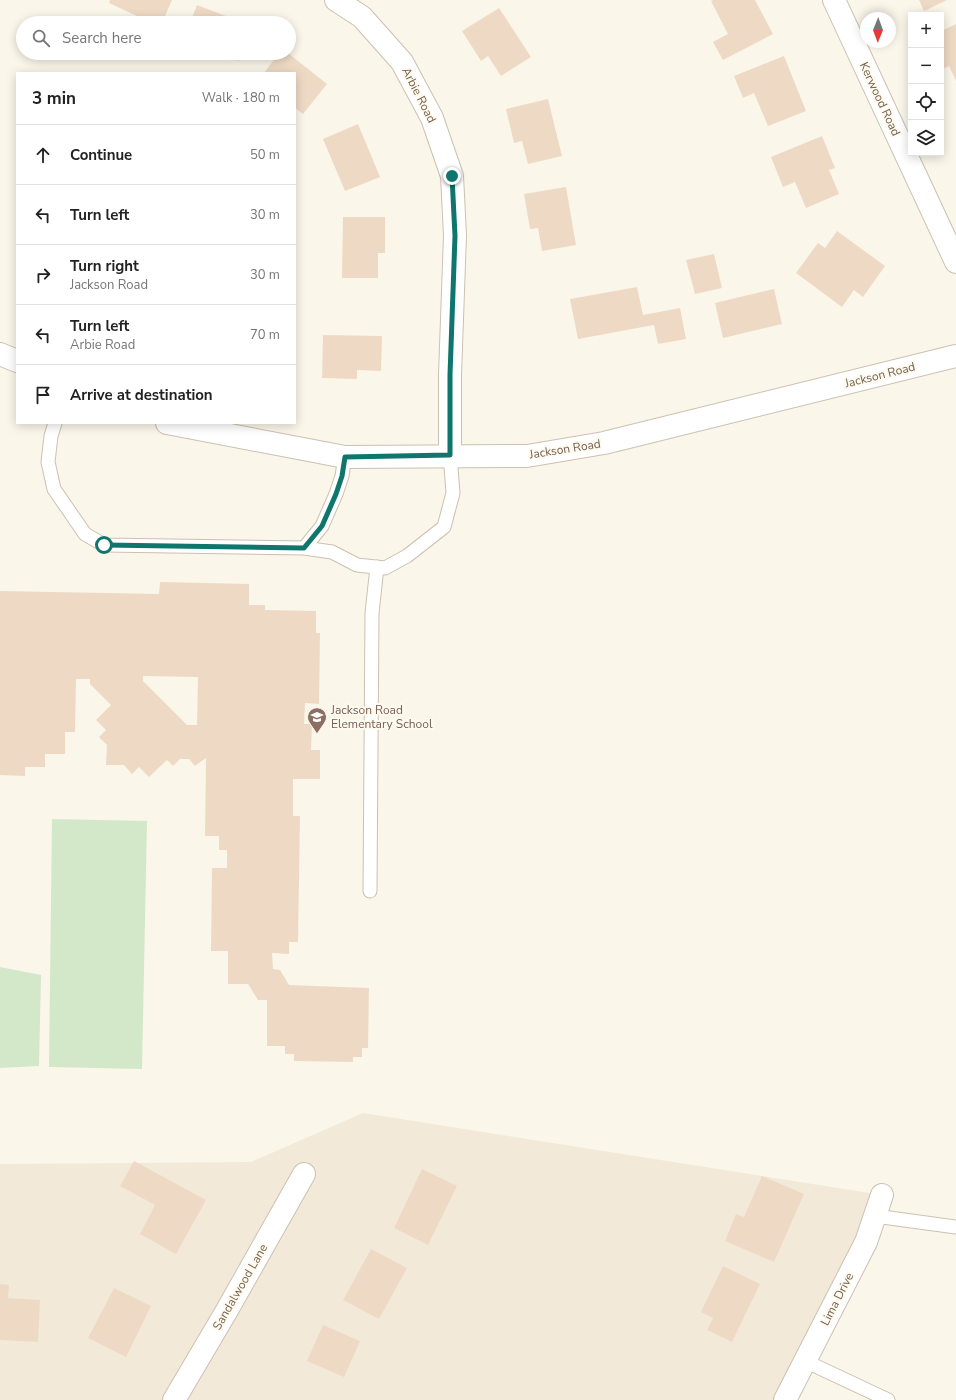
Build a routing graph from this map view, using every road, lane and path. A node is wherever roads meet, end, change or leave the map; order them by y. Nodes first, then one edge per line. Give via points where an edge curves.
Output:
1 (336, 0) edge
2 (834, 0) edge
3 (956, 262) edge
4 (0, 354) edge
5 (956, 356) edge
6 (16, 361) edge
7 (55, 424) edge
8 (172, 424) edge
9 (450, 455) junction
10 (345, 457) junction
11 (304, 548) junction
12 (377, 567) junction
13 (370, 892) dead end
14 (304, 1174) dead end
15 (882, 1196) dead end
16 (875, 1216) junction
17 (956, 1227) edge
18 (805, 1361) junction
19 (174, 1400) edge
20 (785, 1400) edge
21 (888, 1400) edge

1 - 9 street, Arbie Road via 362,17 402,62 432,118 452,176 455,236
2 - 3 street, Kerwood Road
4 - 6 street
5 - 9 street, Jackson Road via 604,443 527,456
7 - 11 lane via 48,462 54,489 85,534 104,545
8 - 10 street, Jackson Road
9 - 10 street, Jackson Road
9 - 12 lane via 453,493 444,527 407,556 385,568
10 - 11 lane via 336,494 322,526
11 - 12 lane via 332,552 357,565
12 - 13 lane via 372,613
14 - 19 street, Sandalwood Lane
15 - 16 street, Lima Drive
16 - 17 lane
16 - 18 street, Lima Drive via 866,1242
18 - 20 street, Lima Drive
18 - 21 lane

